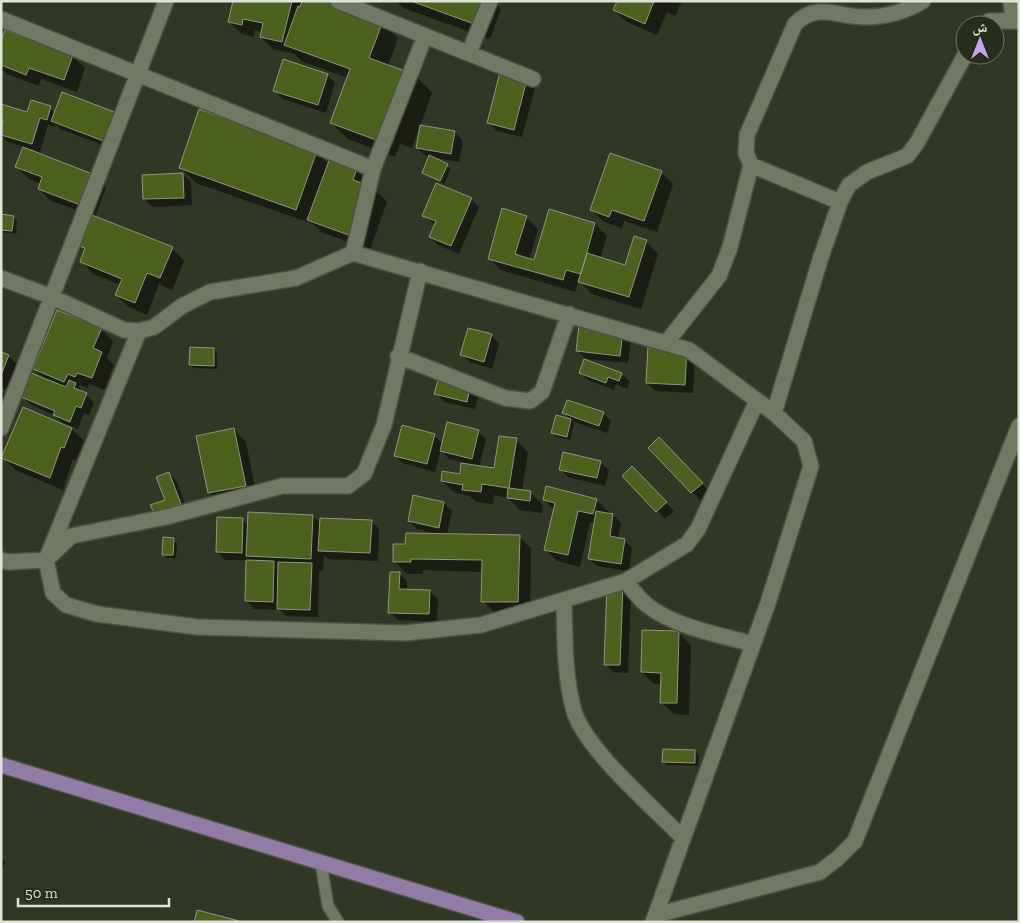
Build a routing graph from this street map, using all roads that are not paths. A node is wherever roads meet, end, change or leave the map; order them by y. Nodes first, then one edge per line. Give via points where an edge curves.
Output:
1 (166, 1) edge
2 (338, 1) edge
3 (490, 1) edge
4 (923, 1) edge
5 (1011, 1) edge
6 (1, 19) edge
7 (1016, 21) edge
8 (425, 36) junction
9 (469, 53) junction
10 (960, 65) edge
11 (137, 72) junction
12 (533, 79) dead end
13 (751, 164) junction
14 (373, 168) junction
15 (840, 202) junction
16 (353, 253) junction
17 (420, 271) junction
18 (1, 278) edge
19 (52, 297) junction
20 (569, 314) junction
21 (139, 331) junction
22 (666, 344) junction
23 (398, 356) junction
24 (757, 400) junction
25 (774, 413) junction
26 (1019, 426) edge
27 (1, 428) edge
28 (1, 560) edge
29 (46, 560) junction
30 (626, 581) junction
31 (564, 601) junction
32 (754, 644) junction
33 (1, 765) edge
34 (683, 838) junction
35 (321, 863) junction
36 (654, 919) edge
37 (338, 922) edge
38 (517, 922) edge

1 - 11 street
2 - 8 street
3 - 9 street
4 - 13 street via 898,14 864,17 818,11 803,16 795,24 747,135 746,153
5 - 7 street
6 - 11 street
8 - 9 street
8 - 14 street
9 - 12 street
10 - 15 street via 907,156 867,172 849,185
11 - 14 street
11 - 19 street
13 - 15 street
13 - 22 street via 730,247 719,276
14 - 16 street
15 - 25 street
16 - 17 street
16 - 21 street via 296,278 210,292 182,306 154,327
17 - 20 street
17 - 23 street
18 - 19 street
19 - 21 street via 124,330
19 - 27 street
20 - 22 street
20 - 23 street via 542,392 530,400 505,398
21 - 29 street
22 - 24 street via 689,350
23 - 29 street via 384,425 364,474 348,486 282,486 166,517 71,536
24 - 25 street
24 - 30 street via 698,529 687,544
25 - 32 street via 804,441 811,466
26 - 36 street via 855,841 820,872
28 - 29 street
29 - 31 street via 53,593 66,605 97,614 197,627 405,633 481,625
30 - 31 street
30 - 32 street via 645,604 659,613 704,631
31 - 34 street via 566,667 574,713 588,741
32 - 34 street
33 - 35 main road
34 - 36 street
35 - 37 lane via 328,906
35 - 38 main road

